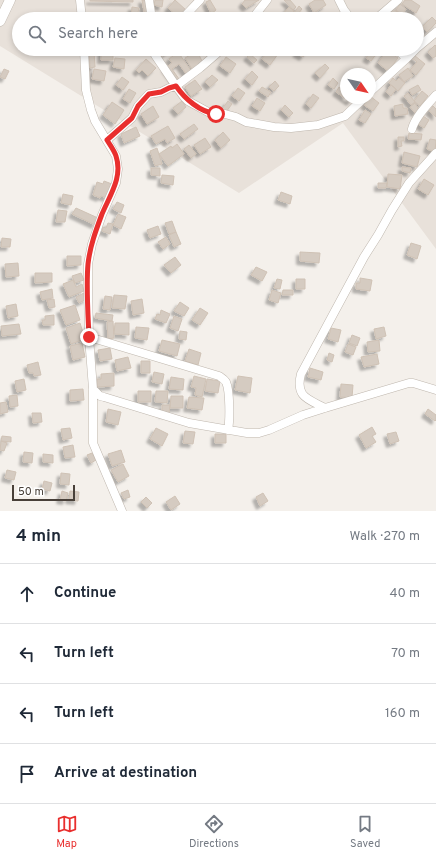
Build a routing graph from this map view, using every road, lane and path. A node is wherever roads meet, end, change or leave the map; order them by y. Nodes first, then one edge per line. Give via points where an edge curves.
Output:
1 (10, 0) edge
2 (80, 0) edge
3 (149, 0) edge
4 (200, 0) edge
5 (268, 0) edge
6 (339, 0) edge
7 (398, 0) edge
8 (81, 12) edge
9 (151, 12) edge
10 (189, 12) edge
11 (258, 12) edge
12 (346, 12) edge
13 (384, 12) edge
14 (0, 21) edge
15 (436, 32) edge
16 (424, 43) edge
17 (84, 56) edge
18 (156, 56) edge
19 (214, 56) edge
20 (404, 56) edge
21 (409, 56) edge
22 (406, 59) junction
23 (176, 86) junction
24 (376, 86) edge
25 (436, 95) edge
26 (358, 104) edge
27 (412, 129) dead end
28 (107, 140) junction
29 (436, 153) edge
30 (89, 337) junction
31 (93, 390) junction
32 (436, 390) edge
33 (325, 408) junction
34 (228, 430) junction
35 (122, 511) edge

1 - 14 street
2 - 8 street
3 - 9 street
4 - 10 street
5 - 11 street
6 - 12 street
7 - 13 street
15 - 16 street
17 - 28 street via 86,90 91,110
18 - 23 street
19 - 23 street
20 - 22 street
21 - 22 street
22 - 24 street
23 - 26 street via 184,98 208,112 274,127 318,125 345,116
23 - 28 street via 149,94 138,106 132,118
25 - 27 street
28 - 30 street via 116,156 118,176 92,244 88,264
29 - 33 street via 409,184 392,210 301,374 300,392
30 - 31 street
30 - 34 street via 223,378 229,399
31 - 34 street via 104,397 189,423
31 - 35 street via 93,443
32 - 33 street via 413,383
33 - 34 street via 259,433

